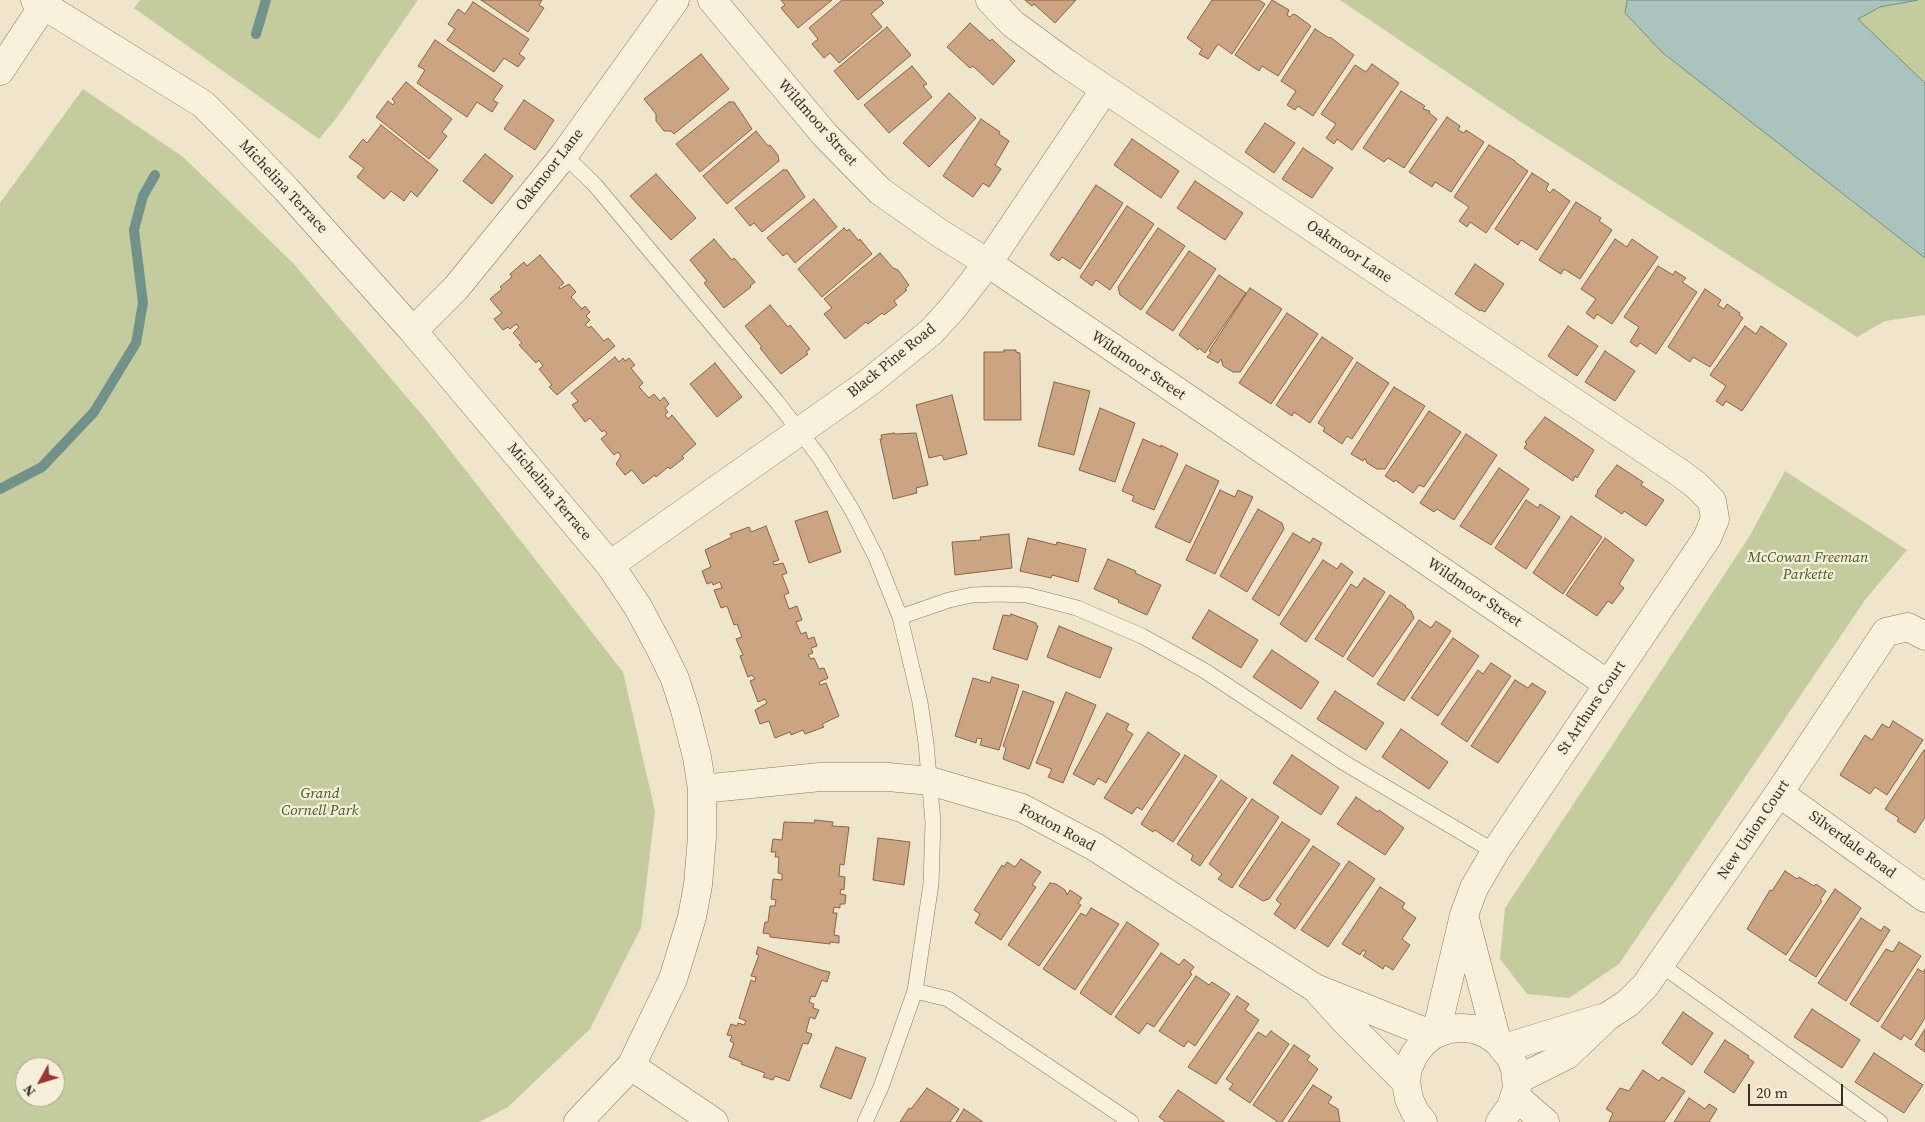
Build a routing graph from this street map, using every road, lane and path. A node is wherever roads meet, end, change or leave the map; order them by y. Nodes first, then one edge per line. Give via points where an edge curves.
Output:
1 (675, 0) edge
2 (712, 0) edge
3 (990, 0) edge
4 (42, 2) edge
5 (0, 71) edge
6 (1105, 89) junction
7 (564, 155) junction
8 (988, 263) junction
9 (413, 331) junction
10 (800, 432) junction
11 (1712, 500) joint
12 (610, 565) junction
13 (900, 617) junction
14 (1925, 636) edge
15 (1608, 684) junction
16 (930, 781) junction
17 (702, 789) junction
18 (1779, 793) junction
19 (1495, 852) junction
20 (1925, 898) edge
21 (1464, 915) junction
22 (1661, 965) junction
23 (1315, 988) junction
24 (915, 991) junction
25 (1608, 1016) junction
26 (1435, 1034) junction
27 (1501, 1044) junction
28 (631, 1066) junction
29 (1516, 1088) junction
30 (1405, 1101) edge
31 (578, 1122) edge
32 (714, 1122) edge
33 (865, 1122) edge
34 (1131, 1122) edge
35 (1423, 1122) edge
36 (1500, 1122) edge
37 (1546, 1122) edge
38 (1880, 1122) edge

1 - 7 street, Oakmoor Lane
2 - 8 street, Wildmoor Street via 825,135 880,190
3 - 6 street, Oakmoor Lane via 1013,24
4 - 5 street
4 - 9 street, Michelina Terrace via 203,104 286,189
6 - 8 street, Black Pine Road
6 - 11 street, Oakmoor Lane via 1680,473
7 - 9 street, Oakmoor Lane via 456,288
7 - 10 lane via 595,185
8 - 10 street, Black Pine Road via 930,332 868,383
8 - 15 street, Wildmoor Street
9 - 12 street, Michelina Terrace
10 - 12 street, Black Pine Road
10 - 13 lane via 852,510 876,557
11 - 15 street, St Arthurs Court via 1715,520 1707,538
12 - 17 street, Michelina Terrace via 638,607 675,679 695,746
13 - 16 lane via 920,702
13 - 19 lane via 949,600 988,594 1027,595 1077,608 1142,636 1205,671 1343,762
14 - 18 street, New Union Court via 1908,627 1886,632
15 - 19 street, St Arthurs Court
16 - 17 street, Foxton Road via 820,777
16 - 23 street, Foxton Road via 1022,808 1094,848
16 - 24 lane via 933,822 931,884
17 - 28 street, Michelina Terrace via 702,837 692,917 673,980
18 - 20 street, Silverdale Road
18 - 22 street, New Union Court
19 - 21 street, St Arthurs Court via 1474,888
21 - 26 street, St Arthurs Court
21 - 27 street
22 - 25 street, New Union Court via 1628,1004
22 - 38 lane
23 - 26 street, Foxton Road
23 - 30 street, Foxton Road via 1346,1022
24 - 33 lane
24 - 34 lane via 948,999
25 - 27 street, New Union Court
25 - 29 street, New Union Court via 1566,1055
26 - 27 street via 1449,1029 1474,1029
26 - 30 street via 1422,1044 1408,1068
27 - 29 street via 1511,1058
28 - 31 street, Michelina Terrace
28 - 32 street
29 - 36 street via 1511,1107
29 - 37 street
30 - 35 street, Foxton Road

